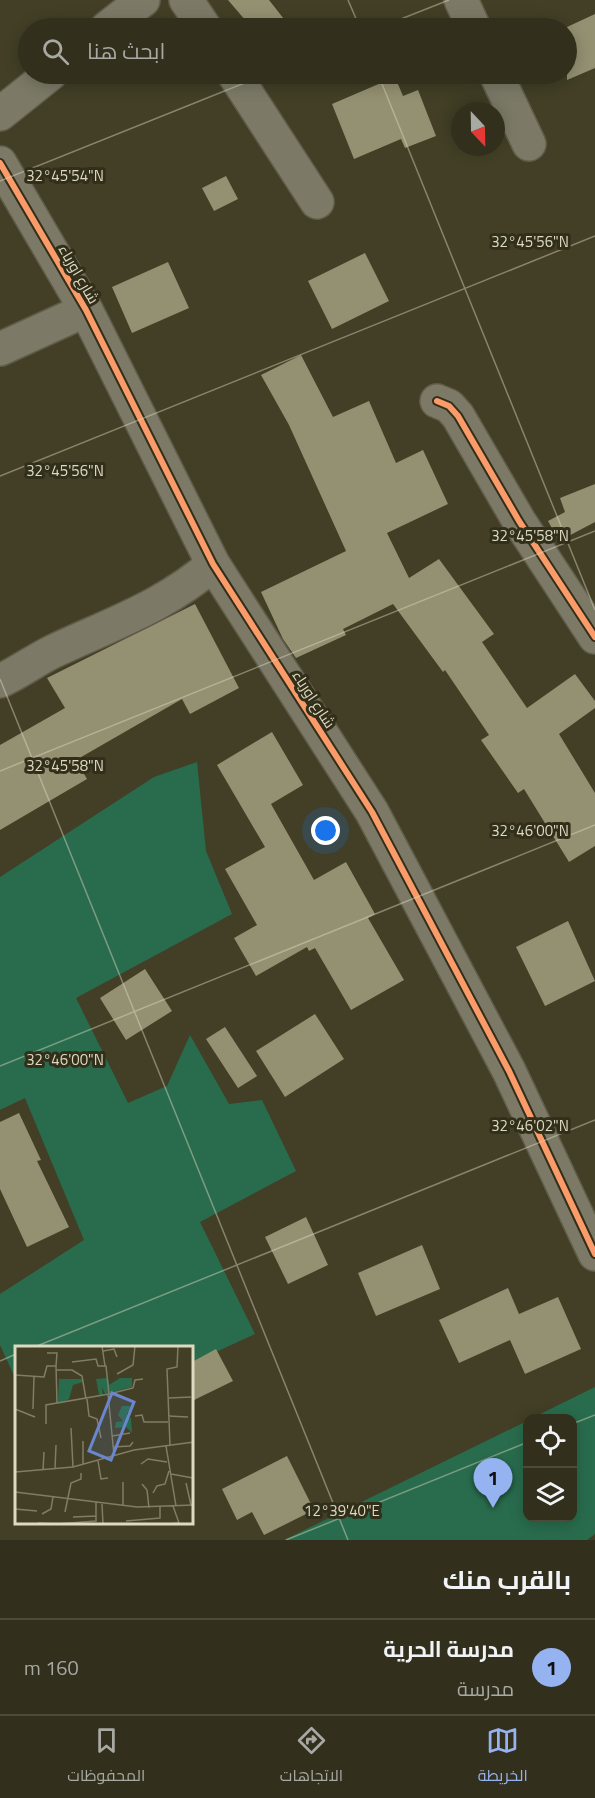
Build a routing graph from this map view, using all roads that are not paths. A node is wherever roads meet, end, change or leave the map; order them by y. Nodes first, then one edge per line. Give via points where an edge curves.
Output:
1 (143, 0) edge
2 (186, 0) edge
3 (461, 0) edge
4 (120, 18) edge
5 (198, 18) edge
6 (469, 18) edge
7 (38, 84) edge
8 (240, 84) edge
9 (501, 84) edge
10 (0, 114) edge
11 (529, 144) dead end
12 (0, 163) edge
13 (317, 202) dead end
14 (86, 310) junction
15 (0, 350) edge
16 (437, 401) dead end
17 (213, 564) junction
18 (595, 637) edge
19 (0, 681) edge
20 (595, 1254) edge

1 - 4 street
2 - 5 street
3 - 6 street
7 - 10 street
8 - 13 street
9 - 11 street
12 - 14 street, شارع اورباء
14 - 15 street
14 - 17 street, شارع اورباء
16 - 18 street via 449,405 458,416 519,521
17 - 19 street via 188,586 150,608
17 - 20 street, شارع اورباء via 372,812 509,1071

